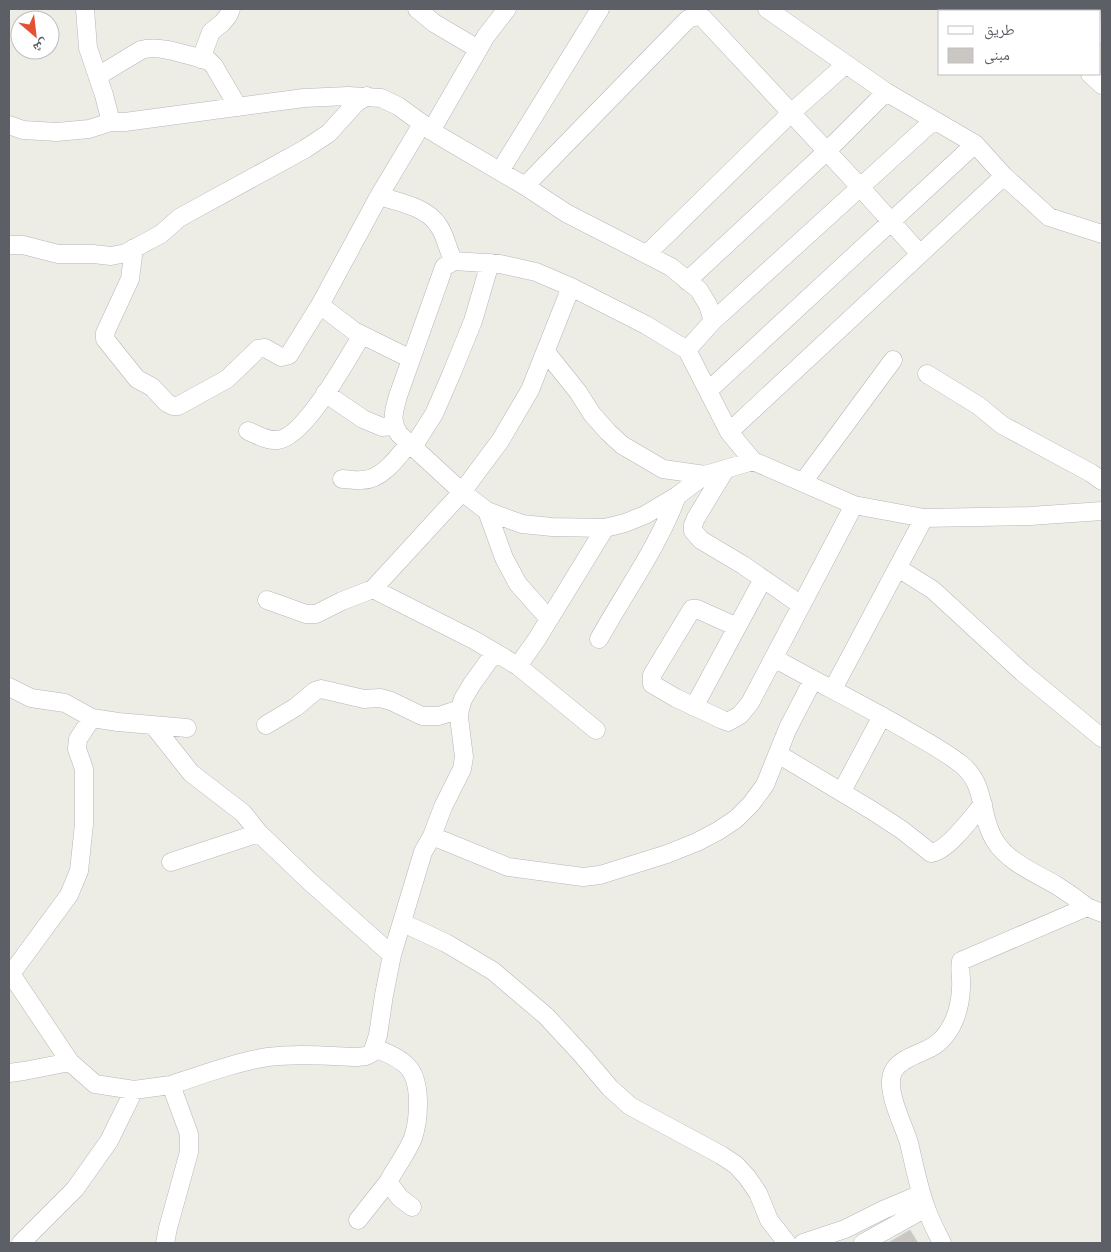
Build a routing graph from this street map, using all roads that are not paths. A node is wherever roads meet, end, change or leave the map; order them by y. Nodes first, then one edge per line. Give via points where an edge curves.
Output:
1 (84, 9) edge
2 (231, 9) edge
3 (416, 9) edge
4 (507, 9) edge
5 (600, 9) edge
6 (767, 9) edge
7 (696, 12) edge
8 (478, 49) junction
9 (201, 59) junction
10 (845, 65) junction
11 (1091, 75) edge
12 (98, 76) junction
13 (1102, 85) edge
14 (886, 92) junction
15 (367, 96) junction
16 (238, 107) junction
17 (791, 112) junction
18 (933, 121) junction
19 (110, 122) junction
20 (9, 125) edge
21 (426, 127) junction
22 (975, 144) junction
23 (827, 151) junction
24 (500, 171) junction
25 (1004, 176) junction
26 (525, 186) junction
27 (861, 188) junction
28 (379, 196) junction
29 (890, 222) junction
30 (1102, 234) edge
31 (9, 245) edge
32 (134, 248) junction
33 (647, 254) junction
34 (920, 254) junction
35 (454, 261) junction
36 (490, 264) junction
37 (687, 280) junction
38 (571, 287) junction
39 (320, 305) junction
40 (713, 321) junction
41 (362, 335) junction
42 (687, 350) junction
43 (546, 352) junction
44 (411, 359) junction
45 (893, 360) dead end
46 (927, 374) dead end
47 (709, 390) junction
48 (325, 393) junction
49 (394, 426) junction
50 (248, 431) dead end
51 (729, 432) junction
52 (411, 445) junction
53 (753, 461) junction
54 (725, 470) junction
55 (705, 475) junction
56 (342, 479) dead end
57 (1102, 481) edge
58 (803, 482) junction
59 (462, 492) junction
60 (677, 496) junction
61 (854, 505) junction
62 (1102, 511) edge
63 (487, 512) junction
64 (924, 518) junction
65 (605, 528) junction
66 (898, 568) junction
67 (763, 579) junction
68 (373, 589) junction
69 (267, 600) dead end
70 (801, 605) junction
71 (549, 619) junction
72 (737, 627) junction
73 (599, 639) dead end
74 (495, 652) junction
75 (774, 658) junction
76 (518, 666) junction
77 (813, 680) junction
78 (9, 687) edge
79 (832, 689) junction
80 (694, 707) junction
81 (460, 709) junction
82 (882, 716) junction
83 (92, 718) junction
84 (153, 725) junction
85 (266, 725) dead end
86 (187, 728) dead end
87 (596, 730) dead end
88 (1102, 738) edge
89 (778, 754) junction
90 (842, 792) junction
91 (983, 804) junction
92 (259, 833) junction
93 (432, 836) junction
94 (171, 862) dead end
95 (1095, 910) edge
96 (403, 923) junction
97 (392, 955) junction
98 (10, 972) edge
99 (374, 1048) junction
100 (70, 1062) junction
101 (9, 1073) edge
102 (171, 1085) junction
103 (134, 1090) junction
104 (388, 1182) junction
105 (923, 1201) junction
106 (412, 1208) dead end
107 (358, 1220) dead end
108 (21, 1243) edge
109 (165, 1243) edge
110 (786, 1243) edge
111 (803, 1243) edge
112 (863, 1243) edge
113 (942, 1243) edge

1 - 12 street via 88,48
2 - 9 street via 211,32
3 - 8 street
4 - 8 street
5 - 24 street
6 - 10 street
7 - 17 street
7 - 26 street
8 - 21 street
9 - 12 street via 148,47
9 - 16 street via 214,66
10 - 14 street
10 - 17 street
11 - 13 street
12 - 19 street
14 - 18 street
14 - 23 street
15 - 16 street via 304,98
15 - 21 street via 398,106
15 - 32 street via 356,103 329,133 305,149 179,218 160,234
16 - 19 street
17 - 23 street
17 - 33 street
18 - 22 street
18 - 27 street
19 - 20 street via 89,129 57,132 23,130
21 - 24 street
21 - 28 street
22 - 25 street
22 - 29 street
23 - 27 street
23 - 37 street
24 - 26 street
25 - 30 street via 1049,217
25 - 34 street
26 - 33 street via 566,213
27 - 29 street
27 - 40 street
28 - 35 street via 426,212 438,224
28 - 39 street
29 - 34 street
29 - 47 street
31 - 32 street via 23,245 58,254 111,256
32 - 39 street via 130,279 105,339 137,379 172,406 183,404 227,379 258,348 265,348 281,357 290,355
33 - 37 street via 672,267
34 - 51 street
35 - 36 street
35 - 44 street via 444,267
36 - 38 street via 536,272
36 - 52 street via 473,321 434,414
37 - 40 street via 699,290
38 - 42 street
38 - 43 street
39 - 41 street
40 - 42 street
41 - 44 street
41 - 48 street
42 - 47 street
43 - 55 street via 592,414 622,445 663,469
43 - 59 street via 530,390 500,441
44 - 49 street via 392,415
45 - 58 street
46 - 57 street via 979,406 1002,425
47 - 51 street
48 - 49 street via 363,418 382,426
48 - 50 street via 308,416 285,438 269,440
49 - 52 street
51 - 53 street
52 - 56 street via 383,472 365,481
52 - 59 street
53 - 54 street
53 - 58 street
54 - 55 street
54 - 67 street via 696,518 693,530 701,540
55 - 60 street
58 - 61 street
59 - 63 street
59 - 68 street
60 - 65 street via 645,515
60 - 73 street via 668,521
61 - 64 street
61 - 70 street
62 - 64 street
63 - 65 street via 522,524
63 - 71 street via 504,558 518,584
64 - 66 street
65 - 71 street
66 - 79 street
66 - 88 street via 933,590 1022,672
67 - 70 street
67 - 72 street
68 - 69 street via 316,614 306,614
68 - 74 street
70 - 75 street
71 - 76 street
72 - 80 street
72 - 80 street via 694,608 652,675 654,686
74 - 76 street
74 - 81 street
75 - 77 street
75 - 80 street via 747,707 735,719 728,722
76 - 87 street
77 - 79 street
77 - 89 street
78 - 83 street via 31,698 65,704
79 - 82 street
81 - 85 street via 439,716 422,716 391,700 364,699 321,689
81 - 93 street via 463,765
82 - 90 street
82 - 91 street via 963,766 978,785
83 - 84 street
83 - 98 street via 78,739 77,749 84,769 84,824 79,871 69,895
84 - 86 street
84 - 92 street via 191,774 242,813
89 - 90 street
89 - 93 street via 765,786 736,819 697,842 600,875 583,877 508,867
90 - 91 street via 932,853 945,846
91 - 95 street via 988,826 1004,852
92 - 94 street
92 - 97 street
93 - 96 street via 423,852
95 - 105 street via 961,962 959,1004 948,1032 931,1048 908,1058 894,1070 890,1086 909,1143
96 - 97 street
96 - 110 street via 446,943 493,971 546,1016 630,1106 736,1165 758,1194 769,1220
97 - 99 street
98 - 100 street
99 - 102 street via 372,1054 358,1057 267,1057
99 - 104 street via 392,1055 409,1068 418,1103 412,1139
100 - 101 street
100 - 103 street via 95,1084
102 - 103 street
102 - 109 street via 189,1134 189,1152
103 - 108 street via 109,1141 75,1189
104 - 106 street
104 - 107 street
105 - 111 street via 883,1210 845,1229
105 - 112 street
105 - 113 street

